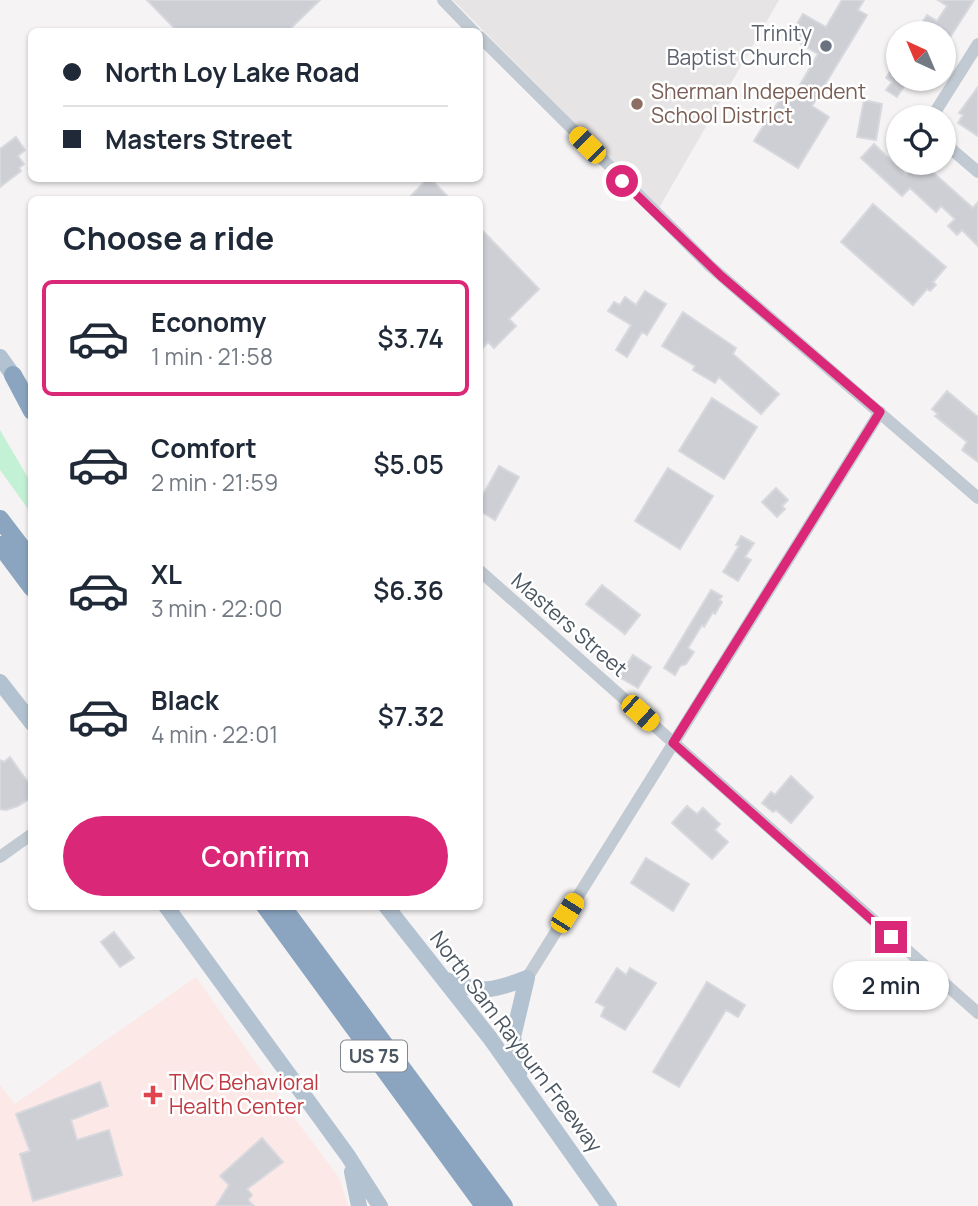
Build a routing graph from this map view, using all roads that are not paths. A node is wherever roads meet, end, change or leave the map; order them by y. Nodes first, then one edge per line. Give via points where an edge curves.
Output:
1 (443, 0) edge
2 (470, 28) edge
3 (483, 40) edge
4 (978, 44) edge
5 (940, 105) edge
6 (956, 153) edge
7 (978, 172) edge
8 (0, 357) edge
9 (13, 375) junction
10 (28, 396) edge
11 (28, 403) edge
12 (880, 412) junction
13 (978, 498) edge
14 (0, 519) edge
15 (0, 545) edge
16 (28, 556) edge
17 (483, 574) edge
18 (28, 583) edge
19 (0, 682) edge
20 (28, 718) edge
21 (673, 743) junction
22 (28, 837) edge
23 (0, 857) edge
24 (169, 910) edge
25 (268, 910) edge
26 (285, 910) edge
27 (389, 910) edge
28 (442, 978) junction
29 (527, 978) junction
30 (978, 1013) edge
31 (523, 1083) junction
32 (348, 1156) junction
33 (359, 1206) edge
34 (380, 1206) edge
35 (484, 1206) edge
36 (504, 1206) edge
37 (609, 1206) edge

1 - 2 street
3 - 12 street via 710,266
4 - 5 street
6 - 7 street
8 - 9 main road
9 - 10 main road
9 - 11 highway
12 - 13 street
12 - 21 street
14 - 16 highway
15 - 18 highway
17 - 21 street, Masters Street
19 - 20 main road
21 - 29 street
21 - 30 street, Masters Street
22 - 23 street
24 - 32 main road
25 - 35 highway, US 75
26 - 36 highway, US 75
27 - 28 main road, North Sam Rayburn Freeway
28 - 29 main road via 467,989 488,991
28 - 31 main road, North Sam Rayburn Freeway
29 - 31 main road via 513,1037
31 - 37 main road, North Sam Rayburn Freeway
32 - 33 main road
32 - 34 main road

